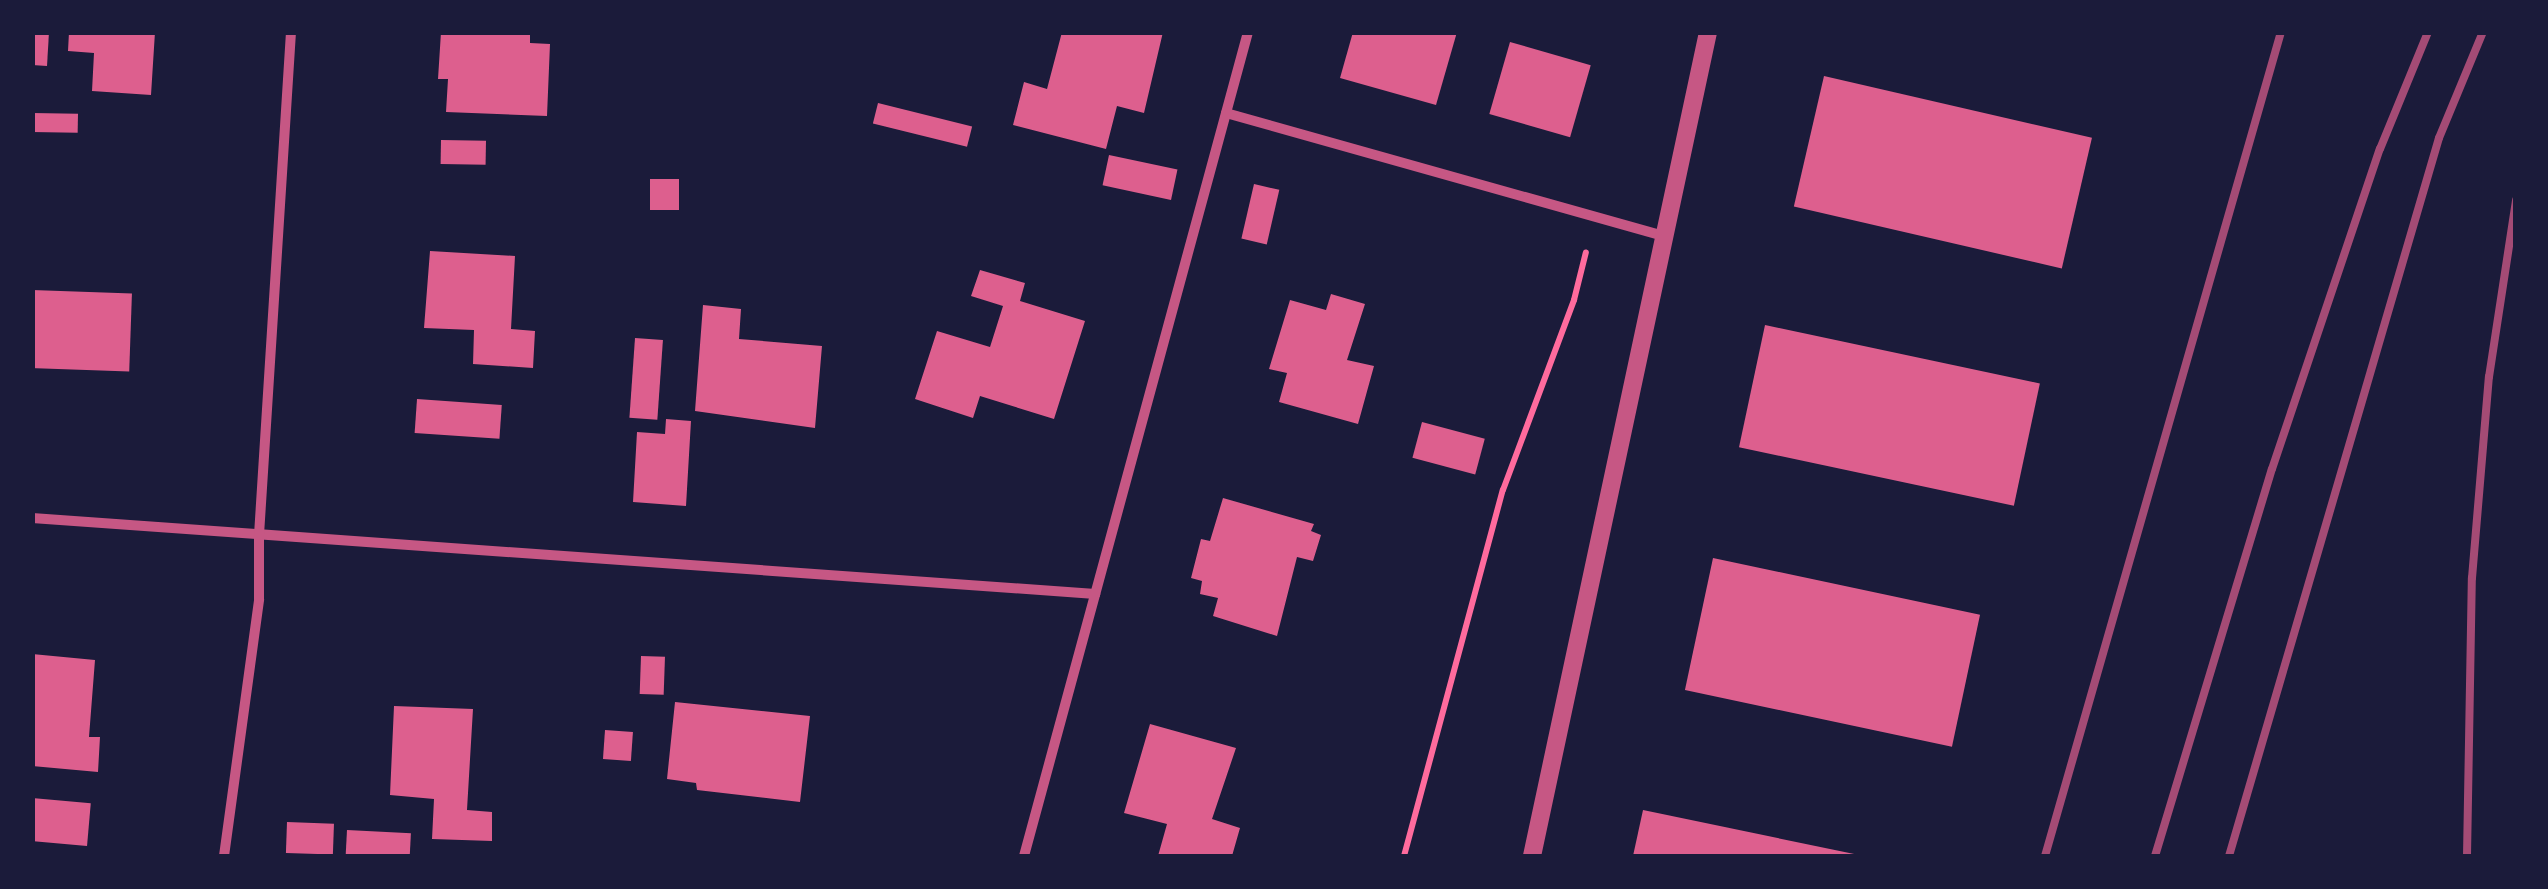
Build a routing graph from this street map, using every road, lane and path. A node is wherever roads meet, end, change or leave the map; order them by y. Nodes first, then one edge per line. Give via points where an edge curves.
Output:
1 (291, 32) edge
2 (1248, 32) edge
3 (1708, 32) edge
4 (1226, 114) junction
5 (1595, 217) junction
6 (1666, 236) junction
7 (32, 518) edge
8 (258, 535) junction
9 (1096, 594) junction
10 (224, 856) edge
11 (1024, 856) edge
12 (1404, 856) edge
13 (1532, 856) edge

1 - 8 street
2 - 4 street
3 - 6 street
4 - 5 street
4 - 9 street
5 - 6 street
5 - 12 path via 1574,300 1502,490
6 - 13 street
7 - 8 street
8 - 9 street
8 - 10 street via 259,599
9 - 11 street

